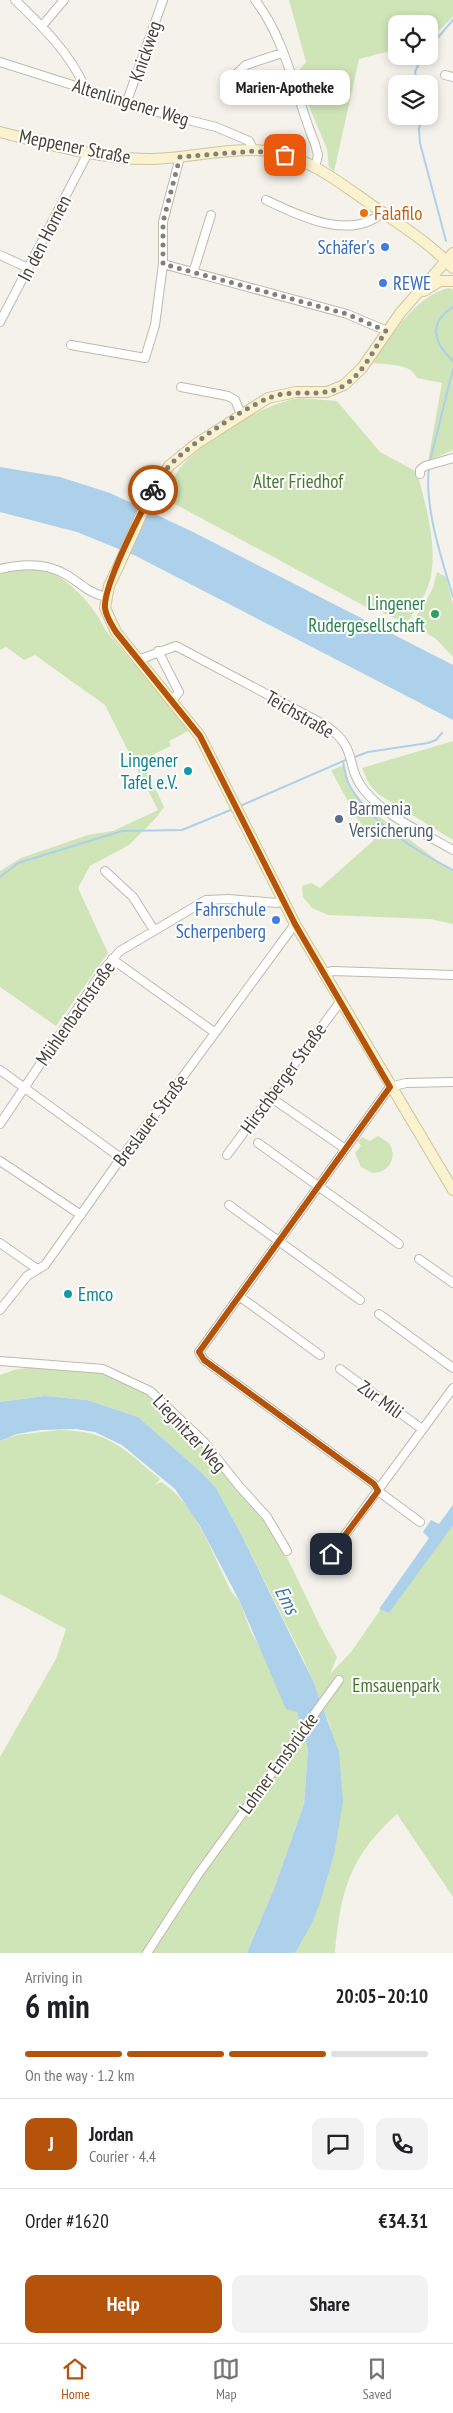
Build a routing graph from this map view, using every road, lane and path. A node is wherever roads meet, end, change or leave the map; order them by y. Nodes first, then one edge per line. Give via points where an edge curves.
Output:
1 (15, 0) edge
2 (64, 0) edge
3 (163, 0) edge
4 (255, 0) edge
5 (42, 26) junction
6 (282, 52) junction
7 (0, 62) edge
8 (445, 74) dead end
9 (453, 77) edge
10 (227, 83) dead end
11 (85, 88) junction
12 (127, 101) junction
13 (0, 132) edge
14 (254, 151) junction
15 (88, 153) junction
16 (180, 157) junction
17 (315, 167) junction
18 (266, 200) dead end
19 (382, 213) junction
20 (211, 215) dead end
21 (0, 255) edge
22 (451, 261) edge
23 (163, 264) junction
24 (28, 268) junction
25 (193, 273) junction
26 (453, 281) edge
27 (401, 312) junction
28 (0, 322) edge
29 (386, 331) junction
30 (72, 345) dead end
31 (181, 387) dead end
32 (241, 414) junction
33 (453, 458) edge
34 (420, 474) dead end
35 (0, 569) edge
36 (106, 597) junction
37 (158, 651) junction
38 (138, 660) junction
39 (171, 702) junction
40 (453, 850) edge
41 (105, 871) dead end
42 (282, 899) junction
43 (295, 924) junction
44 (154, 930) junction
45 (112, 958) junction
46 (323, 973) junction
47 (453, 975) edge
48 (340, 1002) junction
49 (214, 1032) junction
50 (0, 1070) edge
51 (453, 1082) edge
52 (390, 1087) junction
53 (23, 1088) junction
54 (270, 1097) junction
55 (0, 1124) edge
56 (258, 1143) dead end
57 (344, 1148) junction
58 (227, 1155) dead end
59 (121, 1158) junction
60 (0, 1160) edge
61 (449, 1179) edge
62 (318, 1186) junction
63 (453, 1190) edge
64 (229, 1204) dead end
65 (81, 1215) junction
66 (280, 1242) junction
67 (0, 1243) edge
68 (399, 1244) dead end
69 (419, 1259) dead end
70 (37, 1269) junction
71 (453, 1283) edge
72 (239, 1296) junction
73 (360, 1300) dead end
74 (0, 1310) edge
75 (379, 1314) dead end
76 (320, 1355) dead end
77 (0, 1361) edge
78 (453, 1368) edge
79 (340, 1369) dead end
80 (453, 1388) edge
81 (422, 1429) junction
82 (378, 1491) junction
83 (420, 1522) dead end
84 (287, 1551) dead end
85 (333, 1566) dead end
86 (339, 1680) dead end
87 (147, 1953) edge

1 - 5 street
2 - 5 street
3 - 12 street, Knickweg
4 - 6 street via 267,16
5 - 11 street
6 - 10 street via 246,65
6 - 17 street via 316,144
7 - 11 street, Altenlingener Weg
8 - 9 street
11 - 12 street, Altenlingener Weg
12 - 14 street, Altenlingener Weg via 216,127 249,141
13 - 15 street, Meppener Straße
14 - 16 street, Meppener Straße
14 - 17 street, Meppener Straße via 285,155
15 - 16 street, Meppener Straße via 149,159
15 - 24 street, In den Hornen
16 - 23 street via 163,222
17 - 19 street, Meppener Straße
18 - 19 street via 300,216 334,225 368,222
19 - 22 street, Meppener Straße
20 - 25 street
21 - 24 street
22 - 27 street
23 - 25 street
23 - 30 street via 155,325 146,358
24 - 28 street, In den Hornen
25 - 29 street via 347,314
26 - 27 street via 434,284
27 - 29 street
29 - 32 street via 362,368 344,385 327,392 277,395
31 - 32 street via 228,396 235,400
32 - 36 street via 196,444 163,473 149,497
33 - 34 street via 425,466
35 - 36 street via 29,565 53,568 89,592
36 - 38 street via 108,619
37 - 38 street, Teichstraße
37 - 39 street via 179,692
37 - 40 street, Teichstraße via 176,646 334,731 347,747 363,789 376,803
38 - 39 street
39 - 42 street via 200,736
41 - 44 street via 133,896
42 - 43 street
42 - 44 street, Mühlenbachstraße via 277,903 206,900
43 - 46 street
43 - 49 street, Breslauer Straße
44 - 45 street, Mühlenbachstraße
45 - 49 street
45 - 53 street, Mühlenbachstraße
46 - 47 street
46 - 48 street
48 - 52 street
48 - 54 street, Hirschberger Straße
49 - 59 street, Breslauer Straße
50 - 53 street
51 - 52 street
52 - 57 street
52 - 61 street
53 - 55 street, Mühlenbachstraße
53 - 59 street
54 - 57 street
54 - 58 street, Hirschberger Straße
56 - 62 street
57 - 62 street
59 - 65 street, Breslauer Straße
60 - 65 street
61 - 63 street
62 - 66 street
62 - 68 street
64 - 66 street
65 - 70 street, Breslauer Straße via 45,1265
66 - 72 street
66 - 73 street
67 - 70 street
69 - 71 street
70 - 74 street, Breslauer Straße via 27,1276
72 - 76 street
72 - 82 street via 199,1352 201,1358 374,1484
75 - 78 street
77 - 84 street, Liegnitzer Weg via 103,1369 150,1391 204,1442 267,1517
79 - 81 street, Zur Mili
80 - 81 street
81 - 82 street
82 - 83 street
82 - 85 street via 331,1554
86 - 87 street, Lohner Emsbrücke via 185,1893

